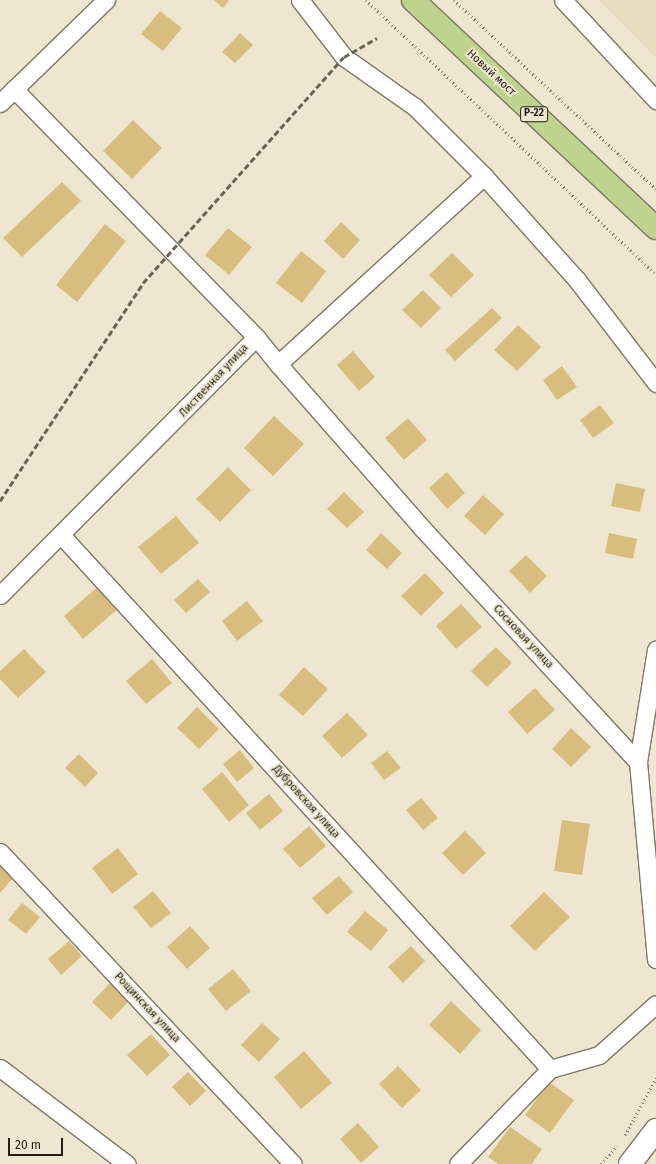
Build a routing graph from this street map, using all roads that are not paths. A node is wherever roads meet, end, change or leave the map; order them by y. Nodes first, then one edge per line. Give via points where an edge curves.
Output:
1 (106, 0) edge
2 (300, 0) edge
3 (413, 0) edge
4 (562, 0) edge
5 (14, 89) junction
6 (656, 100) edge
7 (0, 103) edge
8 (484, 176) junction
9 (656, 228) edge
10 (256, 337) junction
11 (278, 364) junction
12 (656, 382) edge
13 (62, 536) junction
14 (0, 595) edge
15 (656, 649) edge
16 (638, 762) junction
17 (0, 852) edge
18 (656, 959) edge
19 (656, 1004) edge
20 (0, 1068) edge
21 (550, 1069) junction
22 (656, 1130) edge
23 (127, 1164) edge
24 (293, 1164) edge
25 (458, 1164) edge
26 (630, 1164) edge

1 - 5 street
2 - 8 street via 344,57 415,106
3 - 9 highway, Новый мост / Р-22
4 - 6 street
5 - 7 street
5 - 10 street
8 - 11 street
8 - 12 street via 577,280
10 - 11 street, Лиственная улица
10 - 13 street, Лиственная улица
11 - 16 street, Сосновая улица via 422,528
13 - 14 street, Лиственная улица
13 - 21 street, Дубровская улица
15 - 16 street
16 - 18 street
17 - 24 street, Рощинская улица
19 - 21 street via 599,1055
20 - 23 street
21 - 25 street
22 - 26 main road

